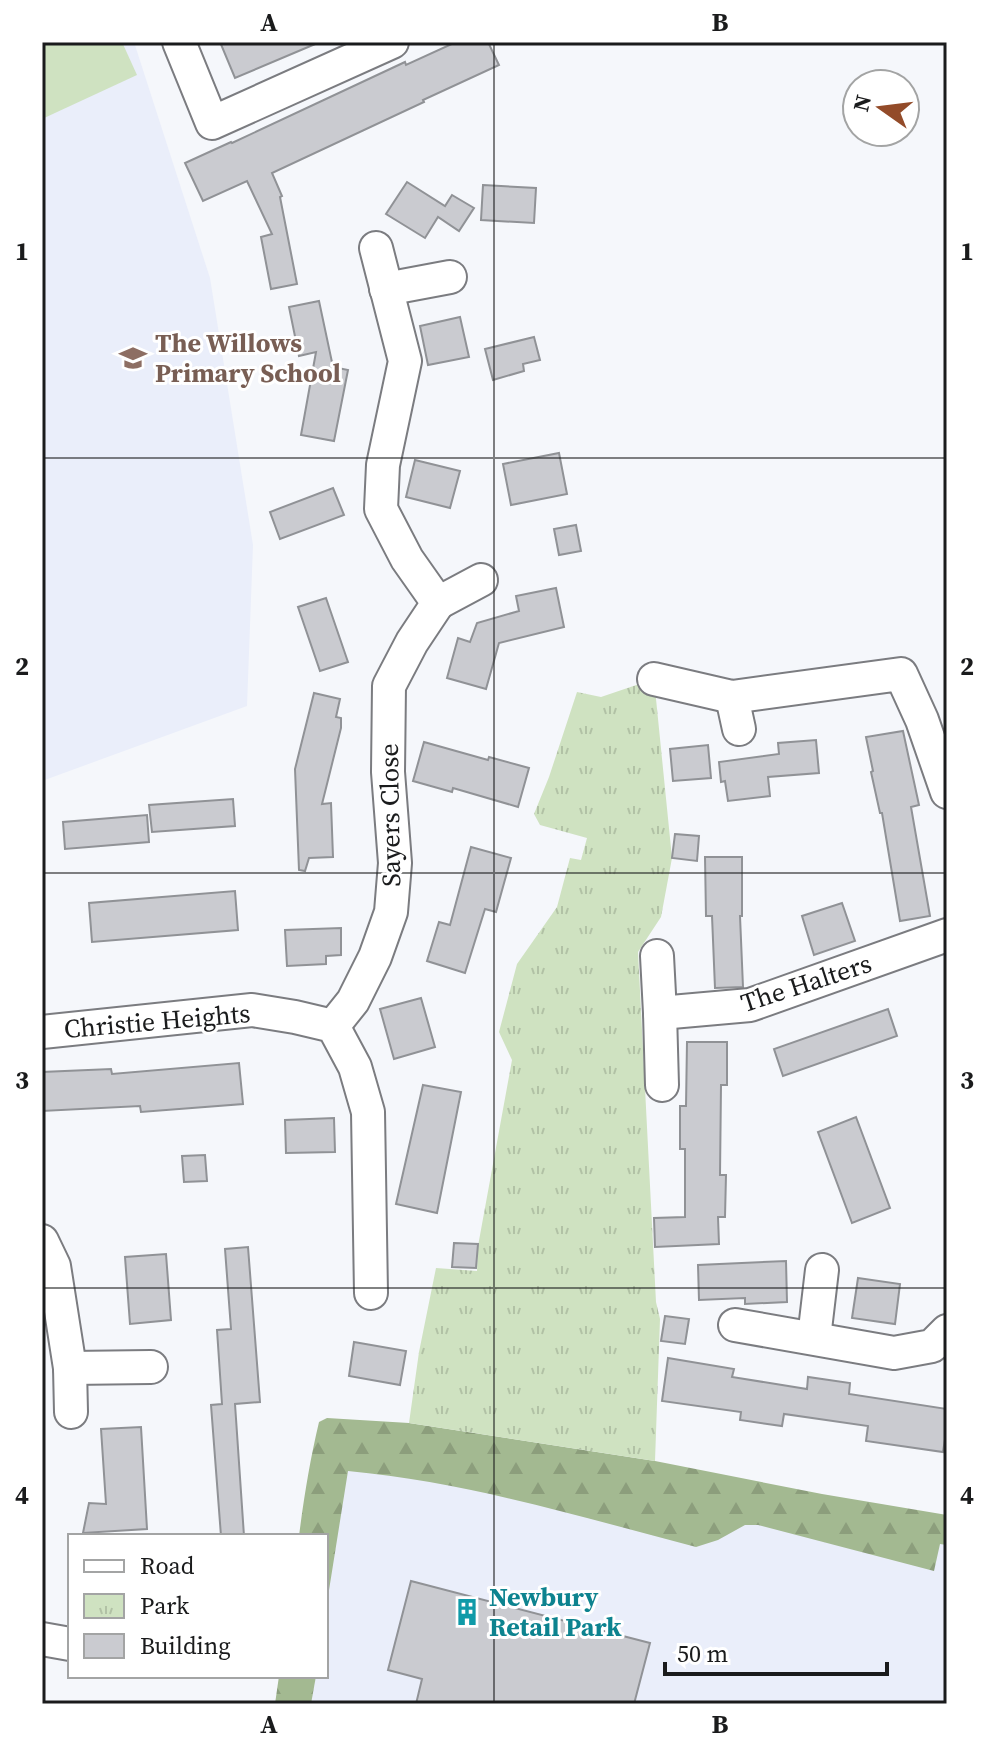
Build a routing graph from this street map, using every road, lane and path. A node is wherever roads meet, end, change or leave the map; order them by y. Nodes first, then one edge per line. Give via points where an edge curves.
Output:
1 (179, 42) edge
2 (392, 42) edge
3 (355, 49) edge
4 (376, 248) dead end
5 (450, 277) dead end
6 (386, 289) junction
7 (481, 580) dead end
8 (438, 603) junction
9 (654, 679) dead end
10 (732, 697) junction
11 (739, 729) dead end
12 (947, 792) edge
13 (947, 935) edge
14 (657, 956) dead end
15 (660, 1013) junction
16 (333, 1026) junction
17 (42, 1032) edge
18 (662, 1085) dead end
19 (42, 1241) edge
20 (822, 1270) dead end
21 (371, 1293) dead end
22 (735, 1325) dead end
23 (947, 1331) edge
24 (814, 1338) junction
25 (151, 1367) dead end
26 (70, 1368) junction
27 (71, 1412) dead end
28 (42, 1639) edge
29 (68, 1644) edge

1 - 3 street via 212,123
2 - 3 street
4 - 6 street
5 - 6 street
6 - 8 street via 405,361 383,465 381,509
7 - 8 street, Sayers Close
8 - 16 street, Sayers Close via 389,686 395,863 391,912 370,968
9 - 10 street
10 - 11 street
10 - 12 street via 901,674
13 - 15 street, The Halters via 750,1005
14 - 15 street
15 - 18 street
16 - 17 street, Christie Heights via 252,1010
16 - 21 street via 355,1067 368,1112
19 - 26 street via 54,1266
20 - 24 street
22 - 24 street
23 - 24 street via 932,1346 894,1353
25 - 26 street
26 - 27 street
28 - 29 street

